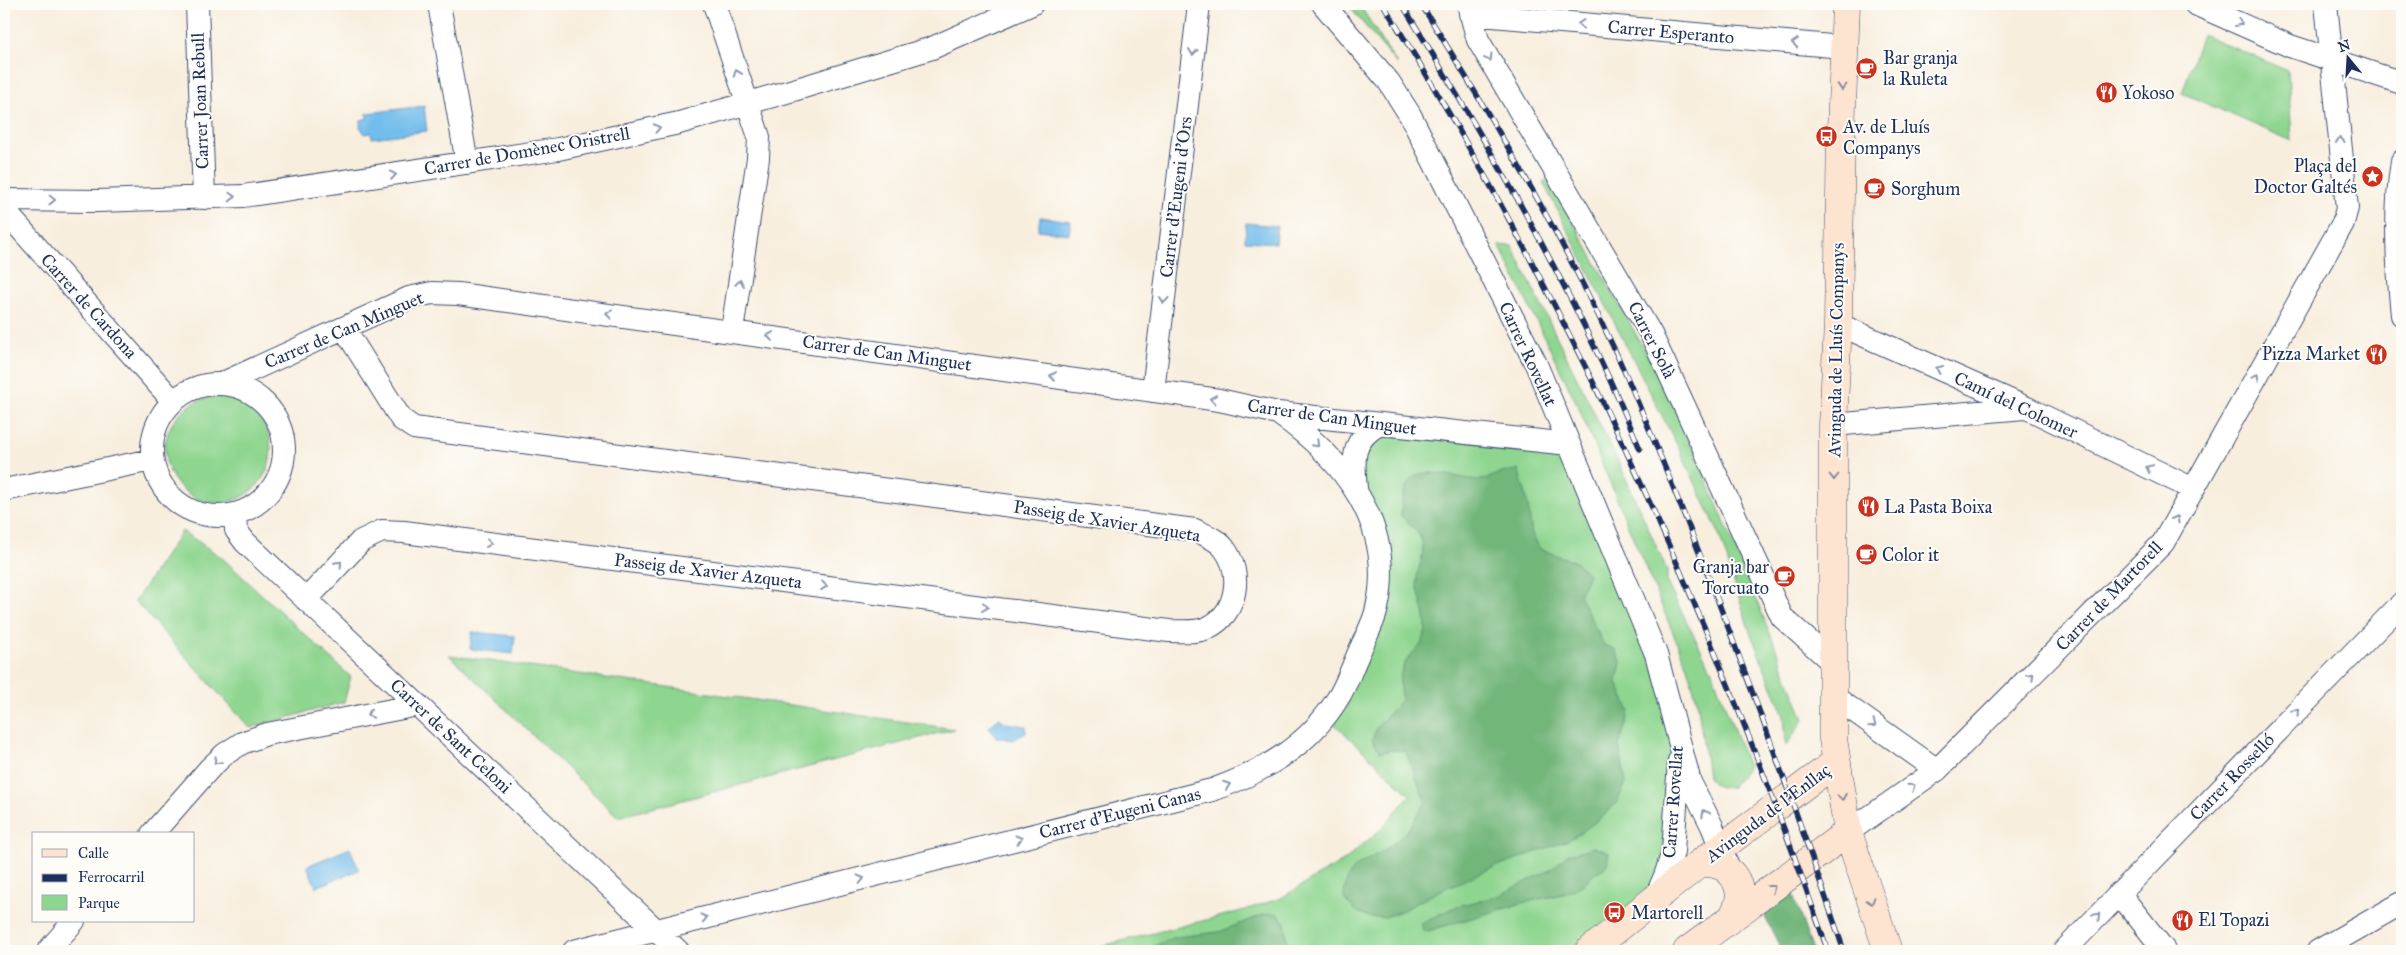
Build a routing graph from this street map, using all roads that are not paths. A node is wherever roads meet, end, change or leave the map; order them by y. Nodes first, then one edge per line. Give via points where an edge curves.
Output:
1 (197, 4) edge
2 (439, 4) edge
3 (714, 4) edge
4 (1032, 4) edge
5 (1199, 4) edge
6 (1324, 4) edge
7 (1846, 4) edge
8 (2195, 4) edge
9 (2326, 4) edge
10 (1469, 9) edge
11 (1003, 10) edge
12 (1843, 47) junction
13 (2332, 62) junction
14 (2402, 83) edge
15 (748, 103) junction
16 (2402, 161) edge
17 (467, 163) junction
18 (204, 198) junction
19 (4, 200) edge
20 (4, 210) edge
21 (2402, 315) edge
22 (1838, 324) junction
23 (344, 328) junction
24 (732, 331) junction
25 (221, 384) junction
26 (1153, 391) junction
27 (173, 401) junction
28 (2027, 408) junction
29 (1278, 414) junction
30 (1380, 424) junction
31 (1833, 425) junction
32 (1569, 444) junction
33 (152, 460) junction
34 (1356, 488) junction
35 (2193, 489) junction
36 (4, 490) edge
37 (235, 515) junction
38 (306, 600) junction
39 (2402, 603) edge
40 (1833, 662) junction
41 (1833, 696) junction
42 (418, 705) junction
43 (1678, 732) junction
44 (1836, 762) junction
45 (1937, 770) junction
46 (154, 832) edge
47 (1848, 832) junction
48 (1710, 856) junction
49 (2119, 892) junction
50 (1655, 899) junction
51 (2402, 903) edge
52 (1733, 917) junction
53 (73, 922) edge
54 (656, 930) junction
55 (48, 951) edge
56 (574, 951) edge
57 (678, 951) edge
58 (1589, 951) edge
59 (1687, 951) edge
60 (1888, 951) edge
61 (2064, 951) edge
62 (2165, 951) edge
63 (2318, 951) edge

1 - 18 street, Carrer Joan Rebull
2 - 17 street
15 -> 3 street
4 - 11 street, Carrer de Domènec Oristrell
5 -> 26 street, Carrer d'Eugeni d'Ors
6 - 32 street, Carrer Rovellat via 1389,82 1410,115 1536,364
7 - 12 street, Avinguda de Lluís Companys
8 -> 13 street
9 - 13 street
12 -> 10 street, Carrer Esperanto
10 -> 40 street, Carrer Solà via 1478,40 1651,334 1782,617
11 - 15 street, Carrer de Domènec Oristrell via 932,48
12 -> 22 street, Avinguda de Lluís Companys
13 - 14 street
35 -> 13 street, Carrer de Martorell via 2343,223 2347,208
17 -> 15 street, Carrer de Domènec Oristrell via 567,147 679,123
24 -> 15 street via 758,158 759,137
16 - 21 street via 2398,191 2398,278
18 -> 17 street, Carrer de Domènec Oristrell via 243,196
19 -> 18 street, Carrer de Domènec Oristrell
20 - 27 street, Carrer de Cardona
28 -> 22 street, Camí del Colomer
22 - 31 street, Avinguda de Lluís Companys
24 -> 23 street, Carrer de Can Minguet via 432,293 409,298
23 - 25 street, Carrer de Can Minguet
38 -> 23 street, Passeig de Xavier Azqueta via 361,541 382,531 1169,631 1207,628 1219,620 1229,607 1236,586 1233,564 1224,547 1194,530 414,428 401,419
26 -> 24 street, Carrer de Can Minguet
25 - 27 street via 185,392
25 - 37 street via 240,387 259,397 279,422 285,444 283,466 273,489 262,501
29 -> 26 street, Carrer de Can Minguet via 1219,400
27 - 33 street via 154,432
28 - 31 street
35 -> 28 street, Camí del Colomer
29 - 30 street, Carrer de Can Minguet
29 -> 34 street, Carrer d'Eugeni Canas via 1302,430
30 - 32 street, Carrer de Can Minguet
30 - 34 street, Carrer d'Eugeni Canas via 1367,431 1358,443 1353,460
31 -> 40 street, Avinguda de Lluís Companys
32 - 43 street, Carrer Rovellat via 1656,654
33 - 36 street
33 - 37 street via 161,485 180,505 213,517
54 -> 34 street, Carrer d'Eugeni Canas via 1212,790 1240,780 1290,753 1316,729 1339,697 1377,609 1382,568 1372,521
45 -> 35 street, Carrer de Martorell via 2163,543
37 - 38 street, Carrer de Sant Celoni via 236,530 245,542
38 - 42 street, Carrer de Sant Celoni
49 -> 39 street, Carrer Rosselló
40 - 41 street, Avinguda de Lluís Companys
41 - 44 street, Avinguda de Lluís Companys
41 -> 45 street
42 -> 46 street via 267,734 242,743 210,768
42 - 54 street, Carrer de Sant Celoni
48 -> 43 street, Carrer Rovellat via 1712,826 1690,782
43 - 50 street, Carrer Rovellat via 1672,852 1666,876
44 -> 47 street, Avinguda de Lluís Companys
44 - 48 street, Avinguda de l'Enllaç
47 -> 45 street, Carrer de Martorell
52 -> 47 street
47 -> 60 street, Avinguda de Lluís Companys
48 - 50 street, Avinguda de l'Enllaç
48 - 52 street, Avinguda de l'Enllaç via 1712,862 1721,864 1731,874 1740,899
61 -> 49 street, Carrer Rosselló
49 - 62 street
50 - 58 street, Avinguda de l'Enllaç
51 - 63 street
52 - 59 street
53 - 55 street
54 - 56 street, Carrer d'Eugeni Canas
54 - 57 street, Carrer de Sant Celoni

